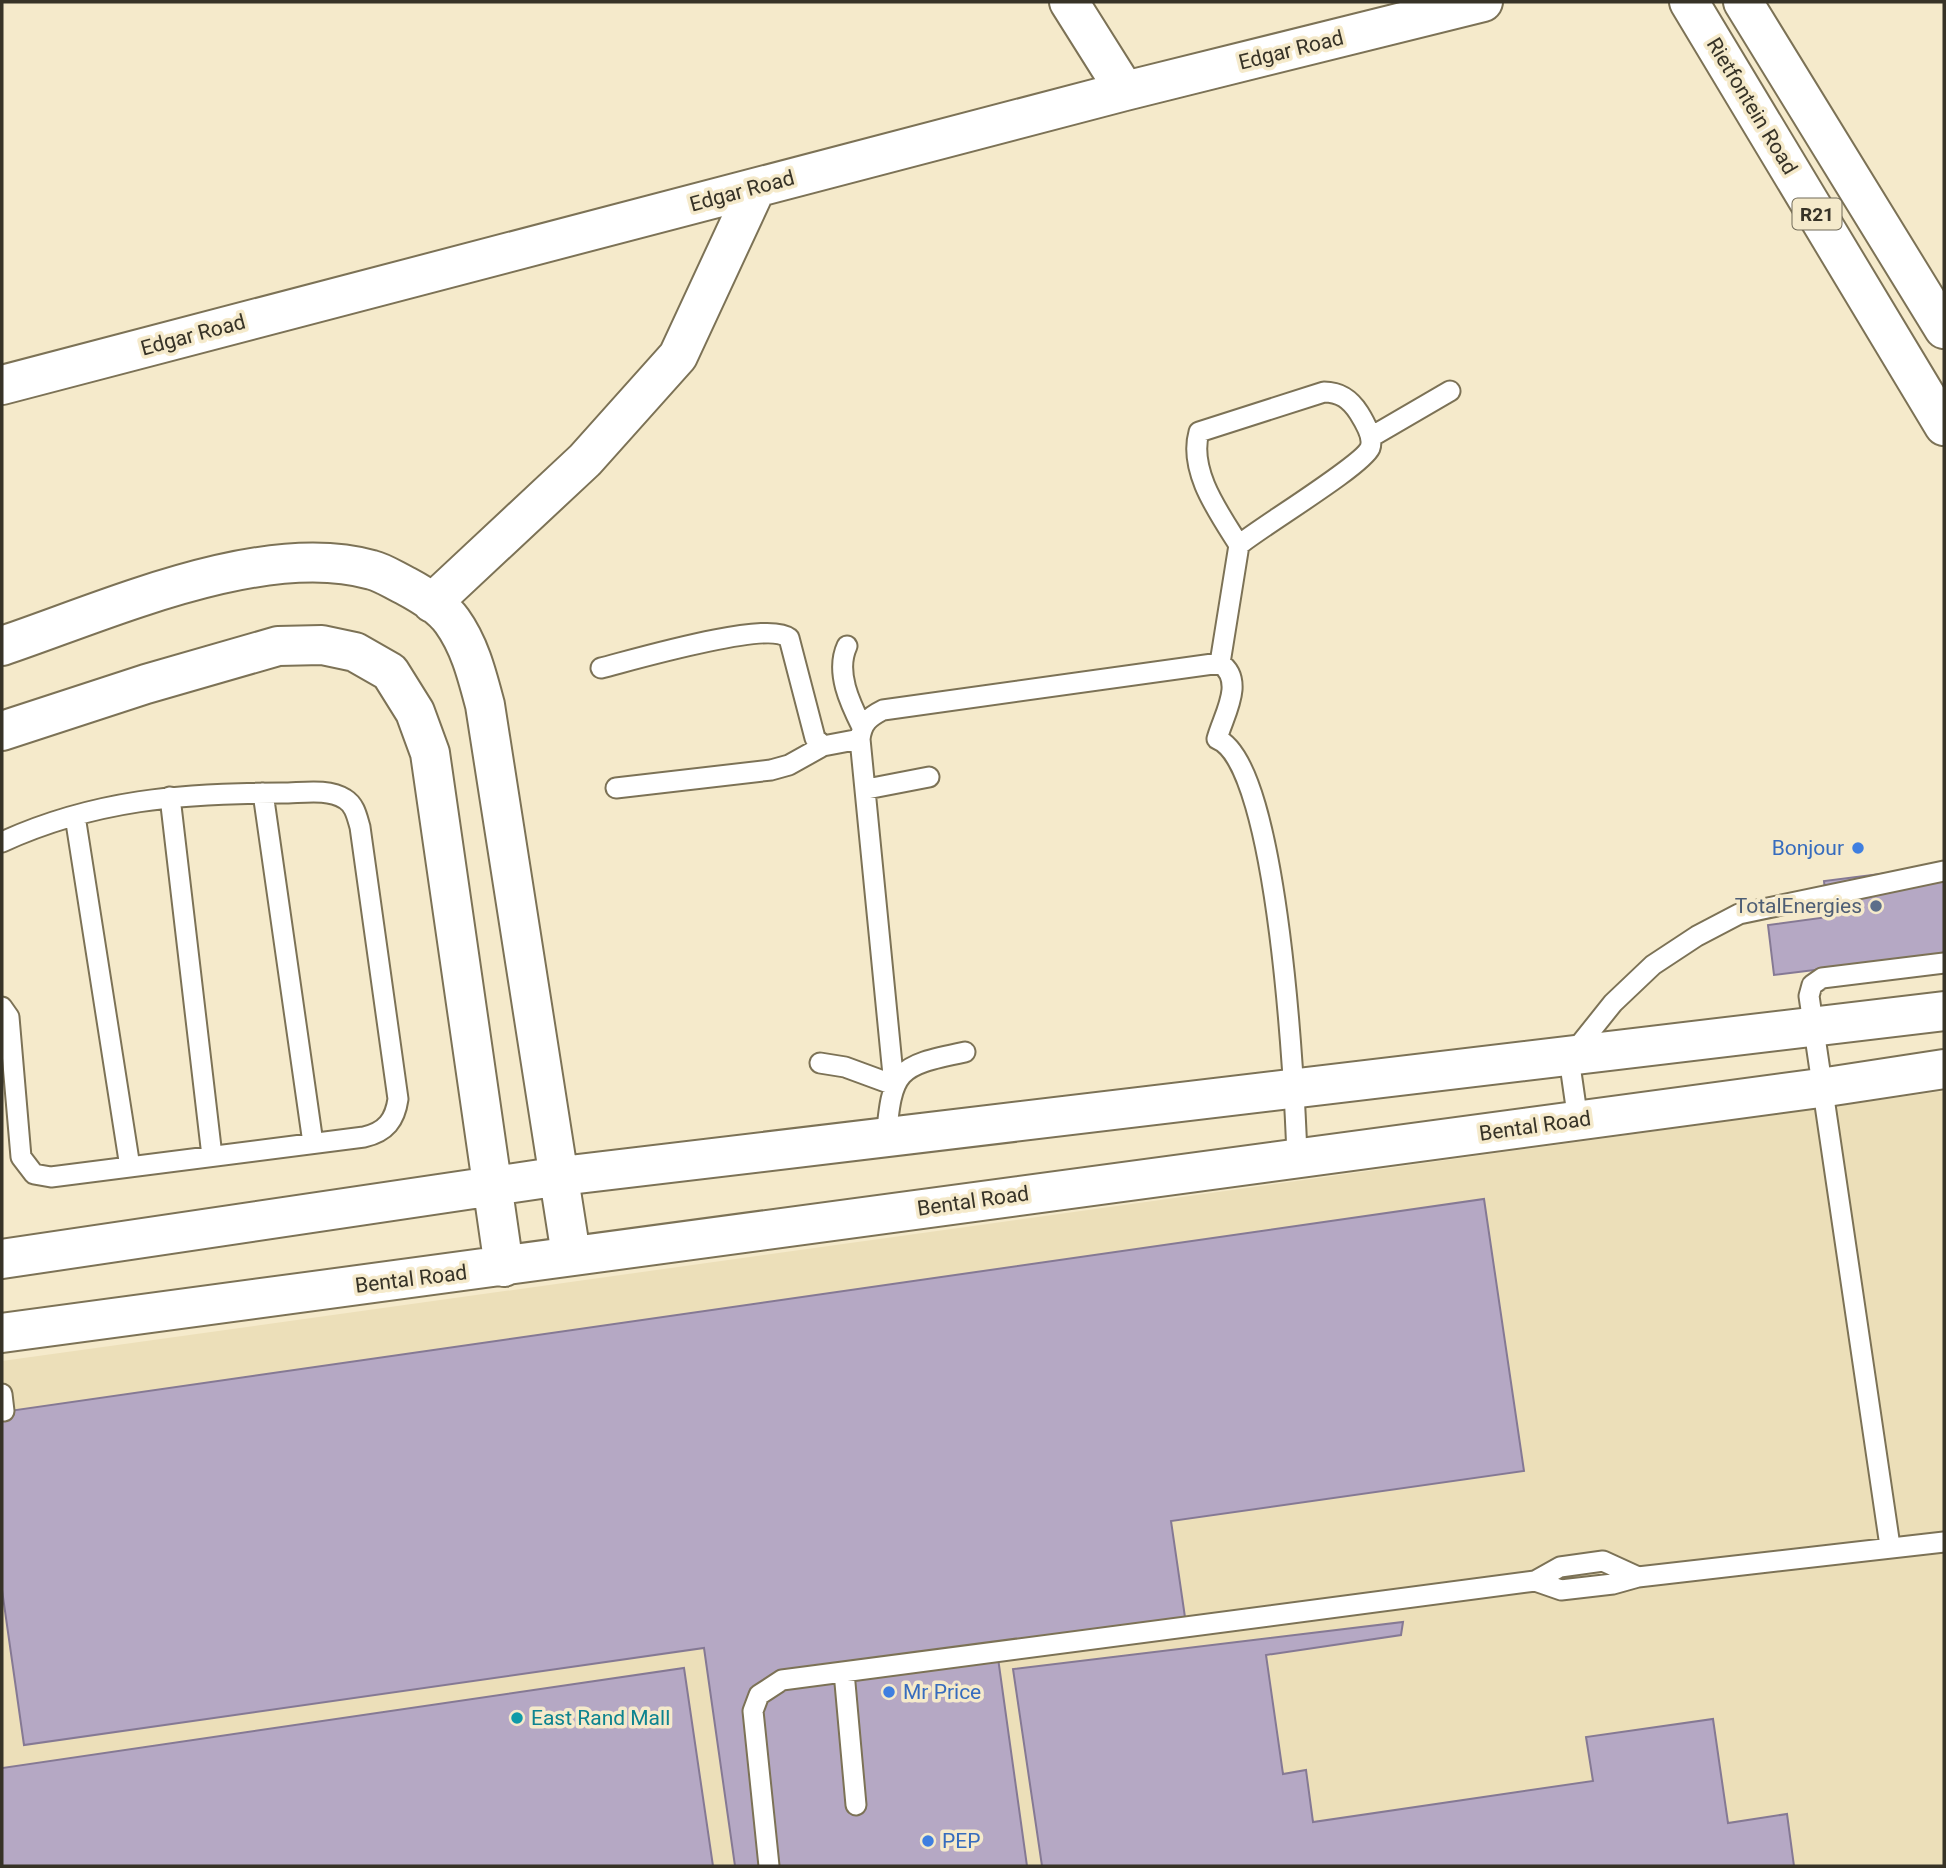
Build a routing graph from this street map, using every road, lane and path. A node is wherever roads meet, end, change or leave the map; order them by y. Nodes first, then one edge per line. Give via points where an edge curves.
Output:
1 (1069, 2) edge
2 (1483, 2) edge
3 (1689, 2) edge
4 (1743, 2) edge
5 (1125, 91) junction
6 (755, 188) junction
7 (1944, 329) edge
8 (2, 385) edge
9 (1450, 391) dead end
10 (1944, 426) edge
11 (1371, 437) junction
12 (1239, 545) junction
13 (432, 604) junction
14 (2, 646) edge
15 (847, 646) dead end
16 (1220, 663) junction
17 (601, 668) dead end
18 (2, 731) edge
19 (861, 733) junction
20 (823, 746) junction
21 (929, 777) dead end
22 (616, 788) dead end
23 (867, 789) junction
24 (263, 793) junction
25 (170, 797) junction
26 (75, 816) junction
27 (2, 842) edge
28 (1944, 872) edge
29 (1944, 963) edge
30 (2, 1007) edge
31 (1944, 1010) edge
32 (1814, 1028) junction
33 (965, 1052) dead end
34 (1569, 1058) junction
35 (820, 1063) dead end
36 (1944, 1069) edge
37 (894, 1085) junction
38 (1820, 1088) junction
39 (1295, 1091) junction
40 (1578, 1121) junction
41 (887, 1140) junction
42 (313, 1143) junction
43 (212, 1156) junction
44 (1297, 1158) junction
45 (130, 1167) junction
46 (561, 1176) junction
47 (491, 1186) junction
48 (571, 1255) junction
49 (2, 1259) edge
50 (504, 1266) junction
51 (2, 1333) edge
52 (1944, 1542) edge
53 (1890, 1546) junction
54 (844, 1672) junction
55 (856, 1805) dead end
56 (769, 1866) edge

1 - 5 street
2 - 5 street, Edgar Road
3 - 10 street, Rietfontein Road / R21
4 - 7 street, R21
5 - 6 street, Edgar Road
6 - 8 street, Edgar Road
6 - 13 street via 678,356 585,460
9 - 11 lane
11 - 12 lane via 1370,448 1352,467
11 - 12 lane via 1359,412 1344,395 1334,392 1199,432 1199,467 1214,505
12 - 16 lane
13 - 14 street via 419,592 373,570 333,563 279,563 199,580
13 - 46 street via 451,619 473,658 485,705
15 - 19 lane via 842,656 845,686
16 - 19 lane via 883,710 872,715
16 - 39 lane via 1230,676 1233,695 1217,739 1234,755 1249,788 1275,888
17 - 20 lane via 746,633 784,634 789,638 815,738
18 - 47 street via 278,646 322,645 355,652 390,672 415,712 430,754
19 - 20 lane
19 - 23 lane
20 - 22 lane via 771,770
21 - 23 lane
23 - 37 lane
24 - 25 lane
24 - 42 lane
24 - 42 lane via 330,793 352,805 360,827 398,1099 396,1113 389,1125 372,1135
25 - 26 lane via 135,800
25 - 43 lane
26 - 27 lane
26 - 45 lane
28 - 34 lane via 1740,914 1653,965 1613,1003
29 - 32 lane via 1822,978 1812,985 1809,996
30 - 45 lane via 9,1017 22,1157 27,1167 51,1178
31 - 32 street
32 - 34 street
32 - 38 lane
33 - 37 lane via 912,1065
34 - 39 street
34 - 40 lane
35 - 37 lane
36 - 38 street, Bental Road
37 - 41 lane
38 - 40 street, Bental Road
38 - 53 lane
39 - 41 street
39 - 44 lane
40 - 44 street, Bental Road
41 - 46 street
42 - 43 lane
43 - 45 lane
44 - 48 street, Bental Road
46 - 47 street
46 - 48 street
47 - 49 street
47 - 50 street
48 - 50 street, Bental Road
50 - 51 street, Bental Road
52 - 53 lane
53 - 54 lane via 1637,1577 1603,1560 1560,1567 1535,1581
54 - 55 lane
54 - 56 lane via 782,1680 756,1703 753,1711

